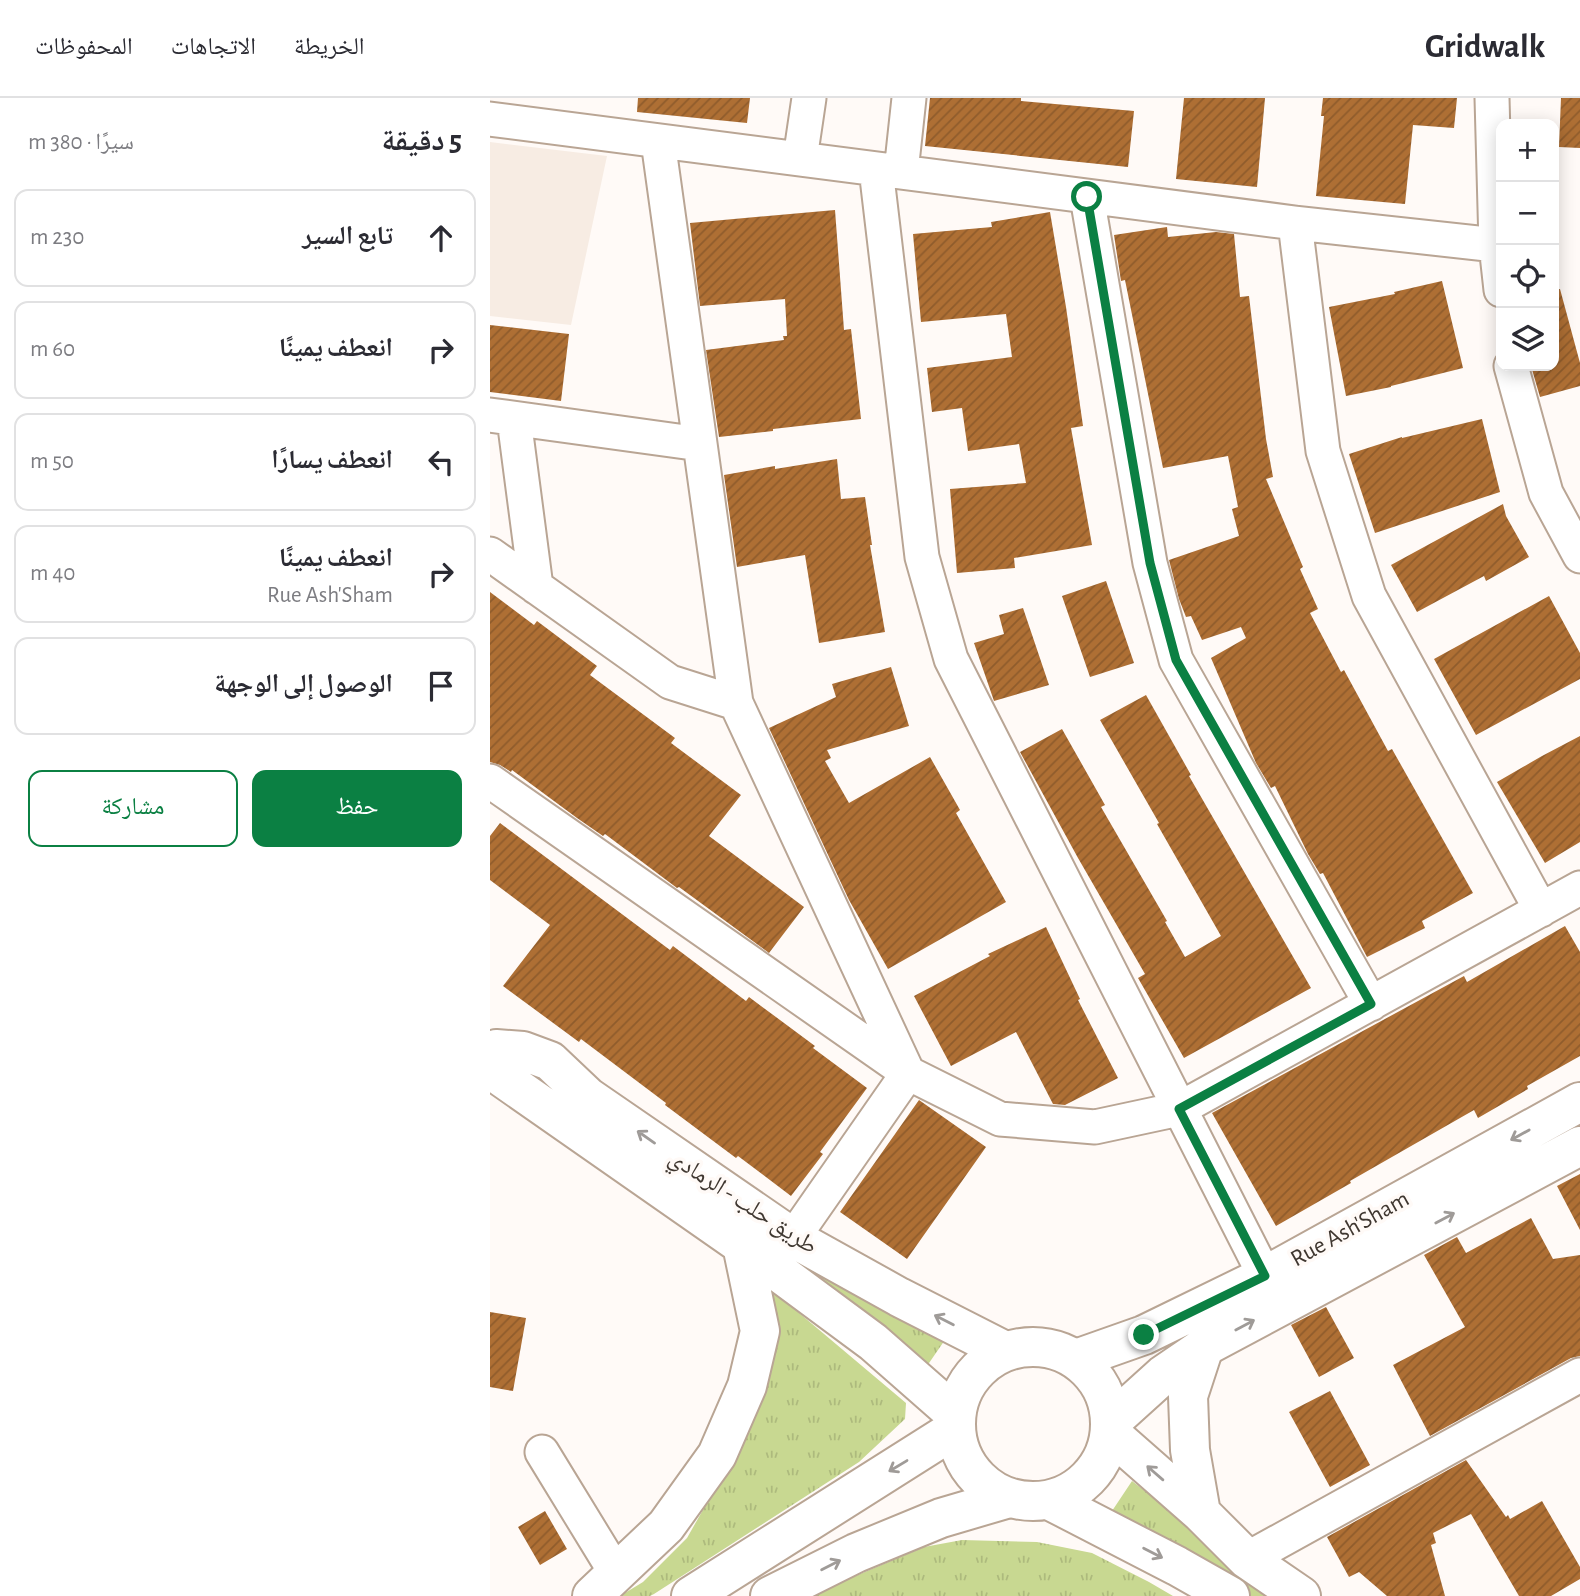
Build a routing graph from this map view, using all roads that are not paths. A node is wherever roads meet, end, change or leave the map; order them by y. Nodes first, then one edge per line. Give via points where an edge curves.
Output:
1 (808, 98) edge
2 (909, 98) edge
3 (1492, 98) edge
4 (490, 119) edge
5 (658, 141) junction
6 (800, 159) junction
7 (888, 171) junction
8 (1087, 197) junction
9 (1295, 223) junction
10 (1496, 245) joint
11 (1512, 371) edge
12 (502, 417) edge
13 (700, 444) junction
14 (490, 554) edge
15 (1580, 556) edge
16 (536, 586) junction
17 (736, 704) junction
18 (490, 781) edge
19 (1580, 888) edge
20 (1541, 910) junction
21 (1371, 1004) junction
22 (490, 1051) edge
23 (490, 1069) edge
24 (908, 1073) junction
25 (1580, 1102) edge
26 (1179, 1109) junction
27 (1580, 1146) edge
28 (793, 1238) junction
29 (741, 1245) junction
30 (1265, 1276) junction
31 (1204, 1347) junction
32 (1005, 1351) junction
33 (1076, 1359) junction
34 (1580, 1376) edge
35 (955, 1422) junction
36 (1111, 1428) junction
37 (542, 1451) dead end
38 (1009, 1498) junction
39 (1049, 1500) junction
40 (1201, 1513) junction
41 (1247, 1559) junction
42 (604, 1584) edge
43 (691, 1596) edge
44 (770, 1596) edge
45 (1230, 1596) edge
46 (1301, 1596) edge

1 - 6 street
2 - 7 street
3 - 10 street
4 - 5 street
5 - 6 street
5 - 13 street
6 - 7 street
7 - 8 street
7 - 26 street via 922,557 951,659
8 - 9 street
8 - 21 street via 1150,563 1176,660
9 - 10 street
9 - 20 street via 1324,451 1369,596
11 - 15 street via 1546,493
12 - 13 street
12 - 16 street
13 - 17 street
14 - 16 street
16 - 17 street via 670,682
17 - 24 street
18 - 24 street
19 - 20 street
20 - 21 street
21 - 26 street
28 -> 22 main road, طريق حلب - الرمادي via 588,1097 550,1061 523,1051
23 - 29 main road, طريق حلب - الرمادي
24 - 26 street via 1000,1119 1096,1127
24 - 28 street
25 -> 30 main road, Rue Ash'Sham
26 - 30 street
31 -> 27 main road, Rue Ash'Sham
32 -> 28 main road, طريق حلب - الرمادي
29 - 35 main road, طريق حلب - الرمادي via 873,1342
29 - 42 main road via 760,1331 747,1387 717,1455 666,1526
30 - 33 main road, Rue Ash'Sham via 1144,1335
31 - 36 main road, Rue Ash'Sham via 1163,1375
31 - 40 main road via 1188,1396 1190,1450
32 - 33 main road via 1029,1346 1054,1349
32 - 35 main road via 981,1366 964,1388
33 - 36 main road via 1094,1376 1107,1398
34 - 41 street
35 - 38 main road via 960,1451 971,1472
35 -> 43 main road
36 - 39 main road via 1104,1457 1090,1477 1071,1492
40 -> 36 main road
37 - 42 street
38 - 39 main road
44 -> 38 main road via 941,1518
39 -> 45 main road
40 - 41 main road
41 - 46 main road

